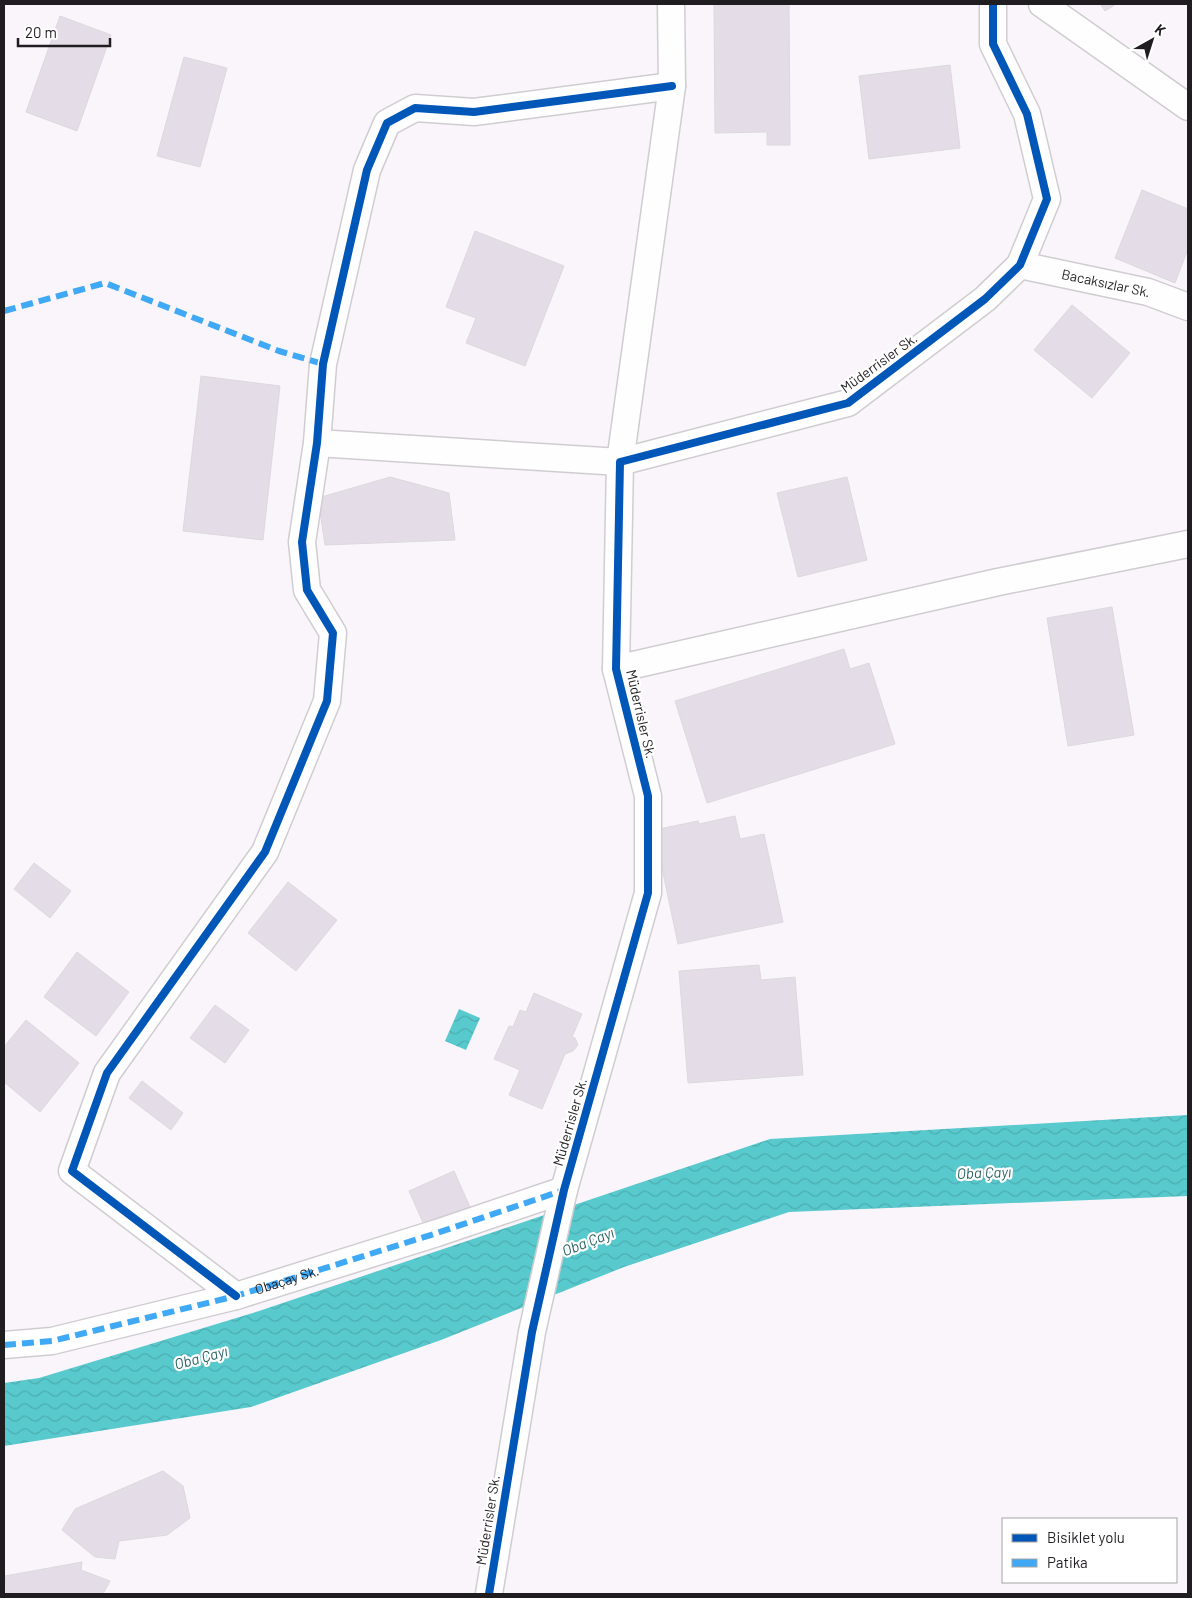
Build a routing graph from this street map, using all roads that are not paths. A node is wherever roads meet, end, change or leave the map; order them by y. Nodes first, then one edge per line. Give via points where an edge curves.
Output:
1 (671, 4) edge
2 (993, 4) edge
3 (1042, 4) edge
4 (672, 86) junction
5 (1188, 108) edge
6 (1020, 265) junction
7 (1188, 307) edge
8 (316, 443) junction
9 (620, 462) junction
10 (1188, 544) edge
11 (616, 669) junction
12 (564, 1190) junction
13 (236, 1296) junction
14 (4, 1345) edge
15 (489, 1594) edge

1 - 4 street
2 - 6 street, Müderrisler Sk. via 993,44 1027,114 1047,200
3 - 5 street
4 - 8 street via 474,112 415,108 387,123 367,170 323,364
4 - 9 street
6 - 7 street, Bacaksızlar Sk. via 1148,292
6 - 9 street, Müderrisler Sk. via 986,299 848,403
8 - 9 street
8 - 13 street via 302,542 307,590 333,633 327,701 265,852 107,1073 72,1170
9 - 11 street, Müderrisler Sk.
10 - 11 street via 998,582
11 - 12 street, Müderrisler Sk. via 648,796 648,893
12 - 13 street, Obaçay Sk.
12 - 15 street, Müderrisler Sk. via 532,1332
13 - 14 street, Obaçay Sk. via 52,1341

